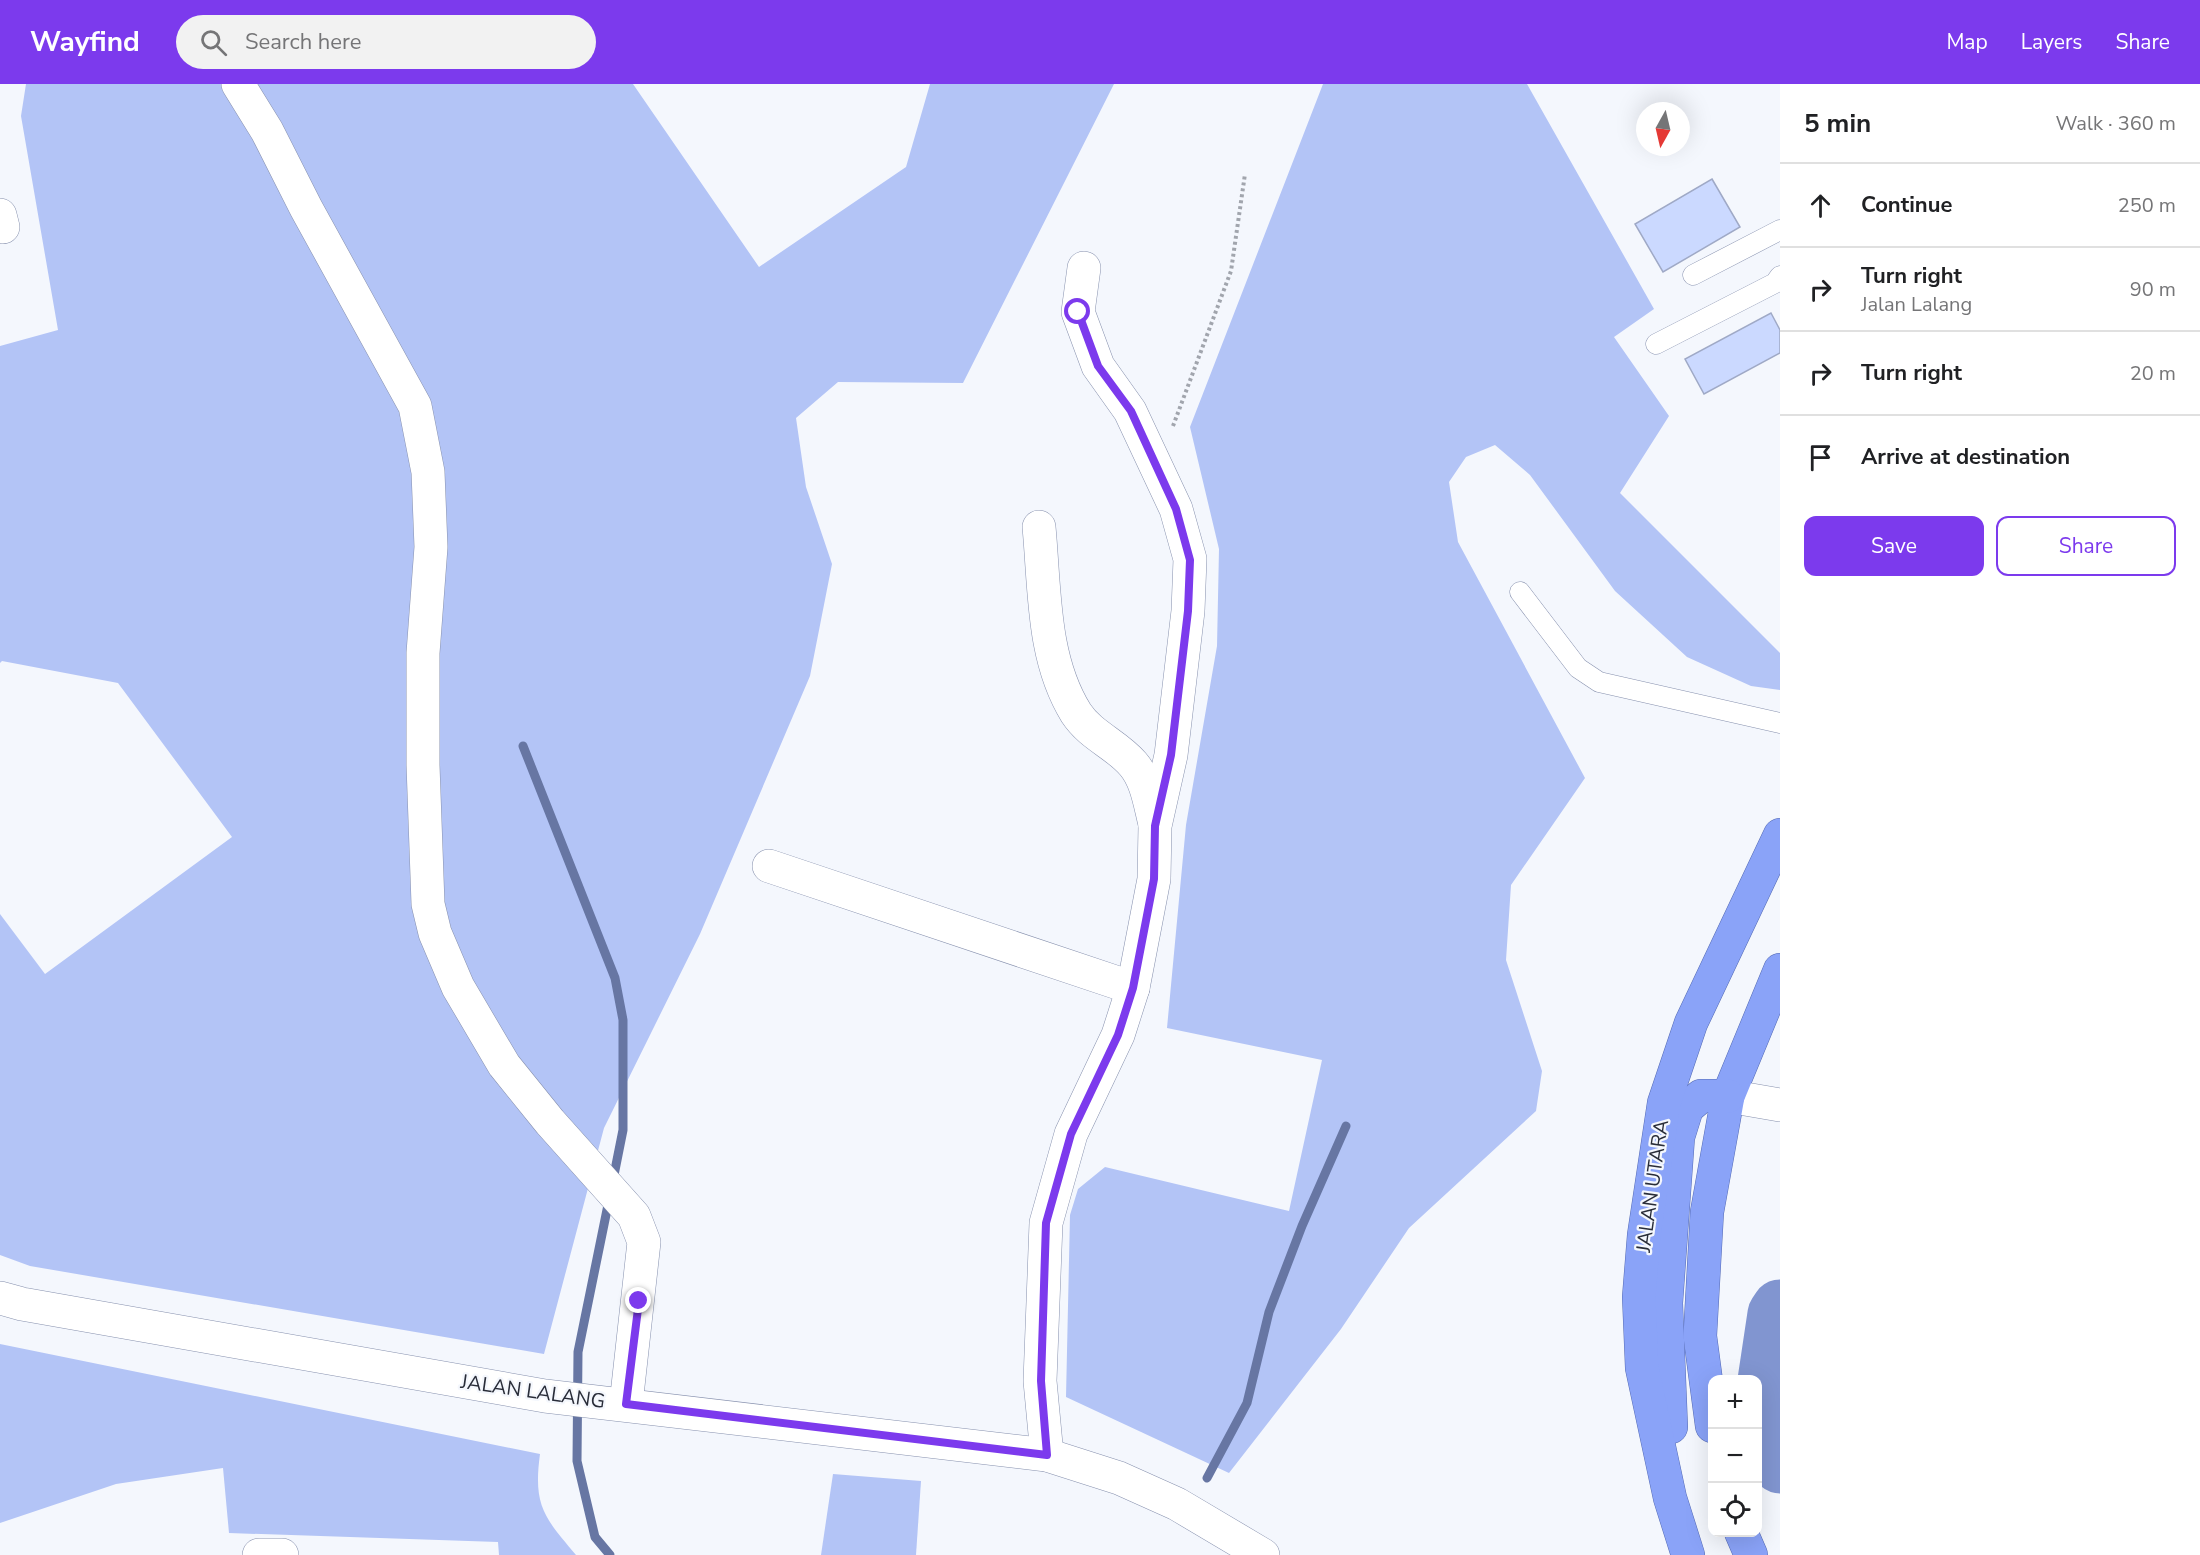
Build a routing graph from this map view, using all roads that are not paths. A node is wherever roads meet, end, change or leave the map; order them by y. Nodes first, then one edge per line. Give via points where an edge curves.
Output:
1 (238, 84) edge
2 (1780, 230) edge
3 (1084, 268) dead end
4 (1694, 275) dead end
5 (1780, 276) edge
6 (1656, 344) dead end
7 (1039, 527) dead end
8 (1520, 592) dead end
9 (1780, 723) edge
10 (1155, 826) junction
11 (1780, 835) edge
12 (769, 866) dead end
13 (1780, 970) edge
14 (1133, 988) junction
15 (1728, 1096) junction
16 (1780, 1106) edge
17 (0, 1298) edge
18 (1708, 1391) edge
19 (617, 1403) junction
20 (1047, 1455) junction
21 (1673, 1509) junction
22 (1744, 1537) edge
23 (259, 1555) edge
24 (282, 1555) edge
25 (1263, 1555) edge
26 (1688, 1555) edge
27 (1751, 1555) edge

1 - 19 street via 416,406 428,472 431,547 423,653 428,904 435,933 458,987 504,1065 627,1207 644,1242
2 - 4 lane
3 - 10 street via 1078,312 1088,340 1098,366 1131,411 1158,469 1176,509 1190,560 1171,755
5 - 6 lane via 1774,283
7 - 10 street via 1050,650 1056,670 1088,729 1134,765 1146,788
8 - 9 lane via 1578,668 1599,682
10 - 14 street via 1154,879
11 - 21 highway, JALAN UTARA via 1690,1023 1664,1103 1656,1148 1639,1297 1642,1368
12 - 14 street
13 - 15 highway
14 - 20 street via 1118,1035 1071,1134 1046,1223 1041,1381
15 - 16 street
15 - 18 highway via 1707,1212 1700,1336
15 - 21 highway via 1701,1096 1687,1108 1678,1137 1666,1303
17 - 19 street, JALAN LALANG via 545,1396
19 - 20 street, JALAN LALANG
20 - 25 street, JALAN LALANG via 1119,1478 1177,1504
21 - 26 highway, JALAN UTARA
22 - 27 highway
23 - 24 street

